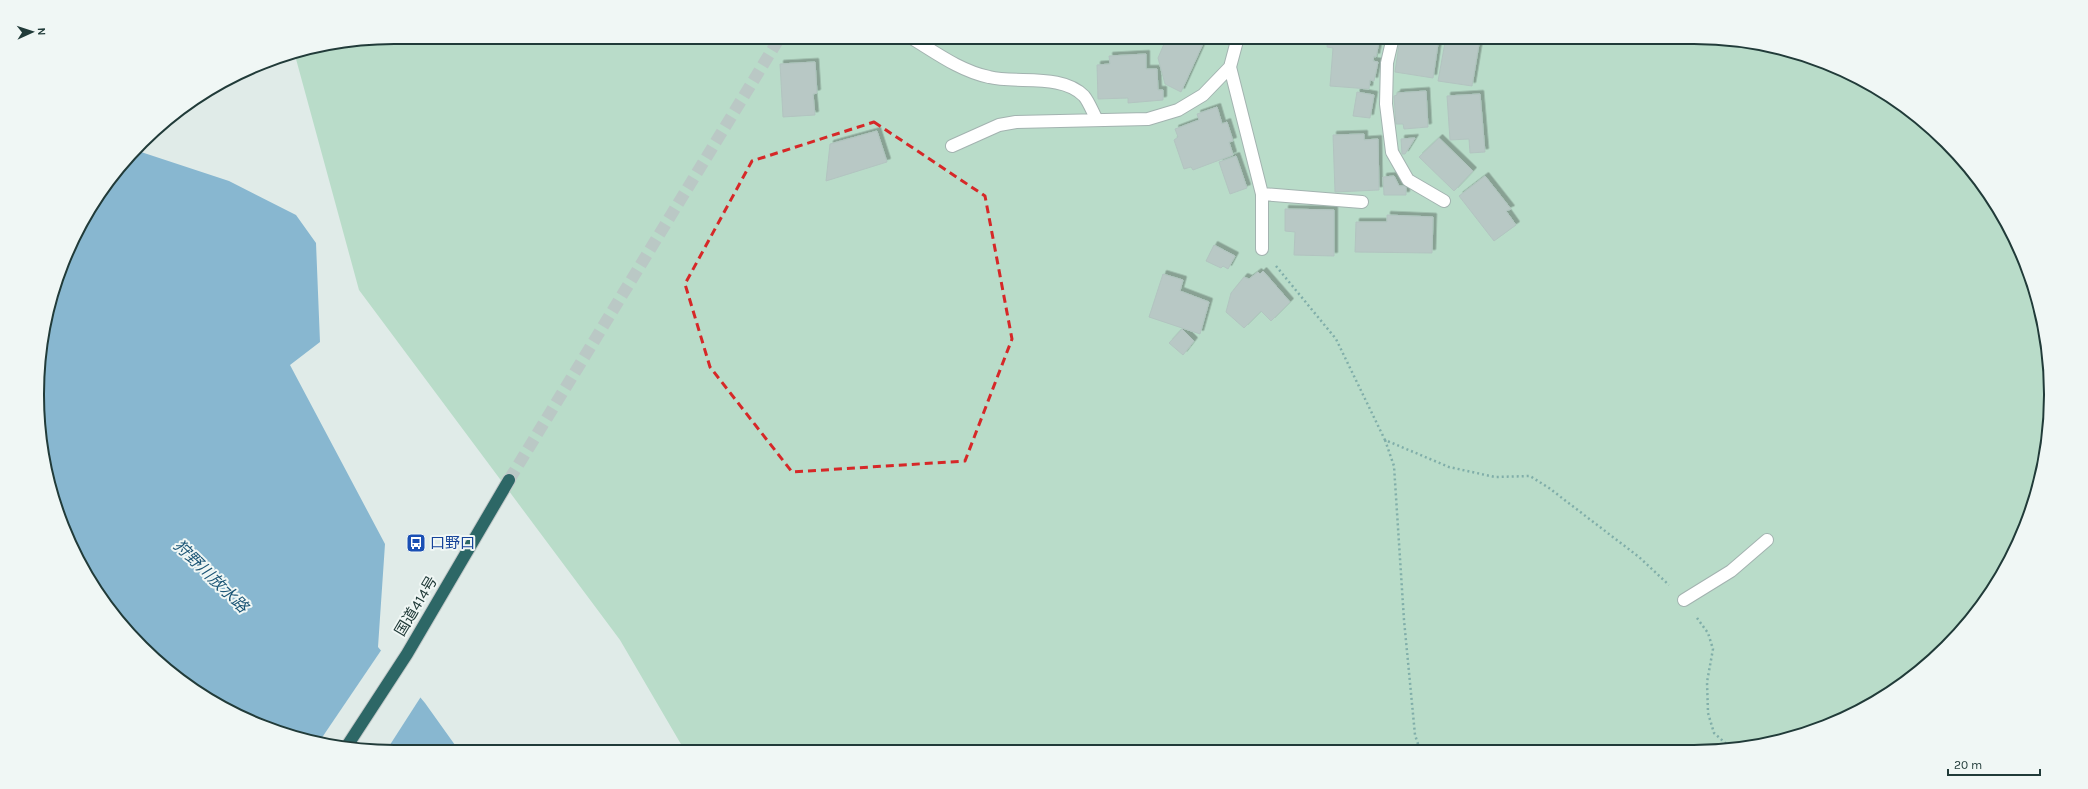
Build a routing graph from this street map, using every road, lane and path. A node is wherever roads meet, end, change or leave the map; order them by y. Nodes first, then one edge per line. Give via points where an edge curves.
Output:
1 (922, 44) edge
2 (1236, 44) edge
3 (1391, 44) edge
4 (1230, 67) junction
5 (1097, 120) junction
6 (952, 146) dead end
7 (1262, 194) junction
8 (1444, 201) dead end
9 (1362, 202) dead end
10 (1262, 249) joint
11 (1385, 440) junction
12 (509, 480) tunnel mouth
13 (1767, 540) dead end
14 (1684, 600) junction
15 (350, 742) edge
16 (1725, 743) edge
17 (1419, 745) edge

1 - 5 street via 965,70 990,78 1061,84 1075,89 1084,97
2 - 4 street
3 - 8 street via 1387,63 1386,104 1392,152 1408,180
4 - 5 street via 1202,95 1178,110 1148,119
4 - 7 street
5 - 6 street via 1016,122 999,125
7 - 9 street
7 - 10 street
10 - 11 path via 1336,339
11 - 14 path via 1450,467 1494,477 1530,476 1639,557
11 - 17 path via 1394,466 1404,620
12 - 15 highway, 国道414号 via 407,654
13 - 14 street via 1730,571
14 - 16 path via 1708,633 1713,649 1707,682 1708,713 1714,733

